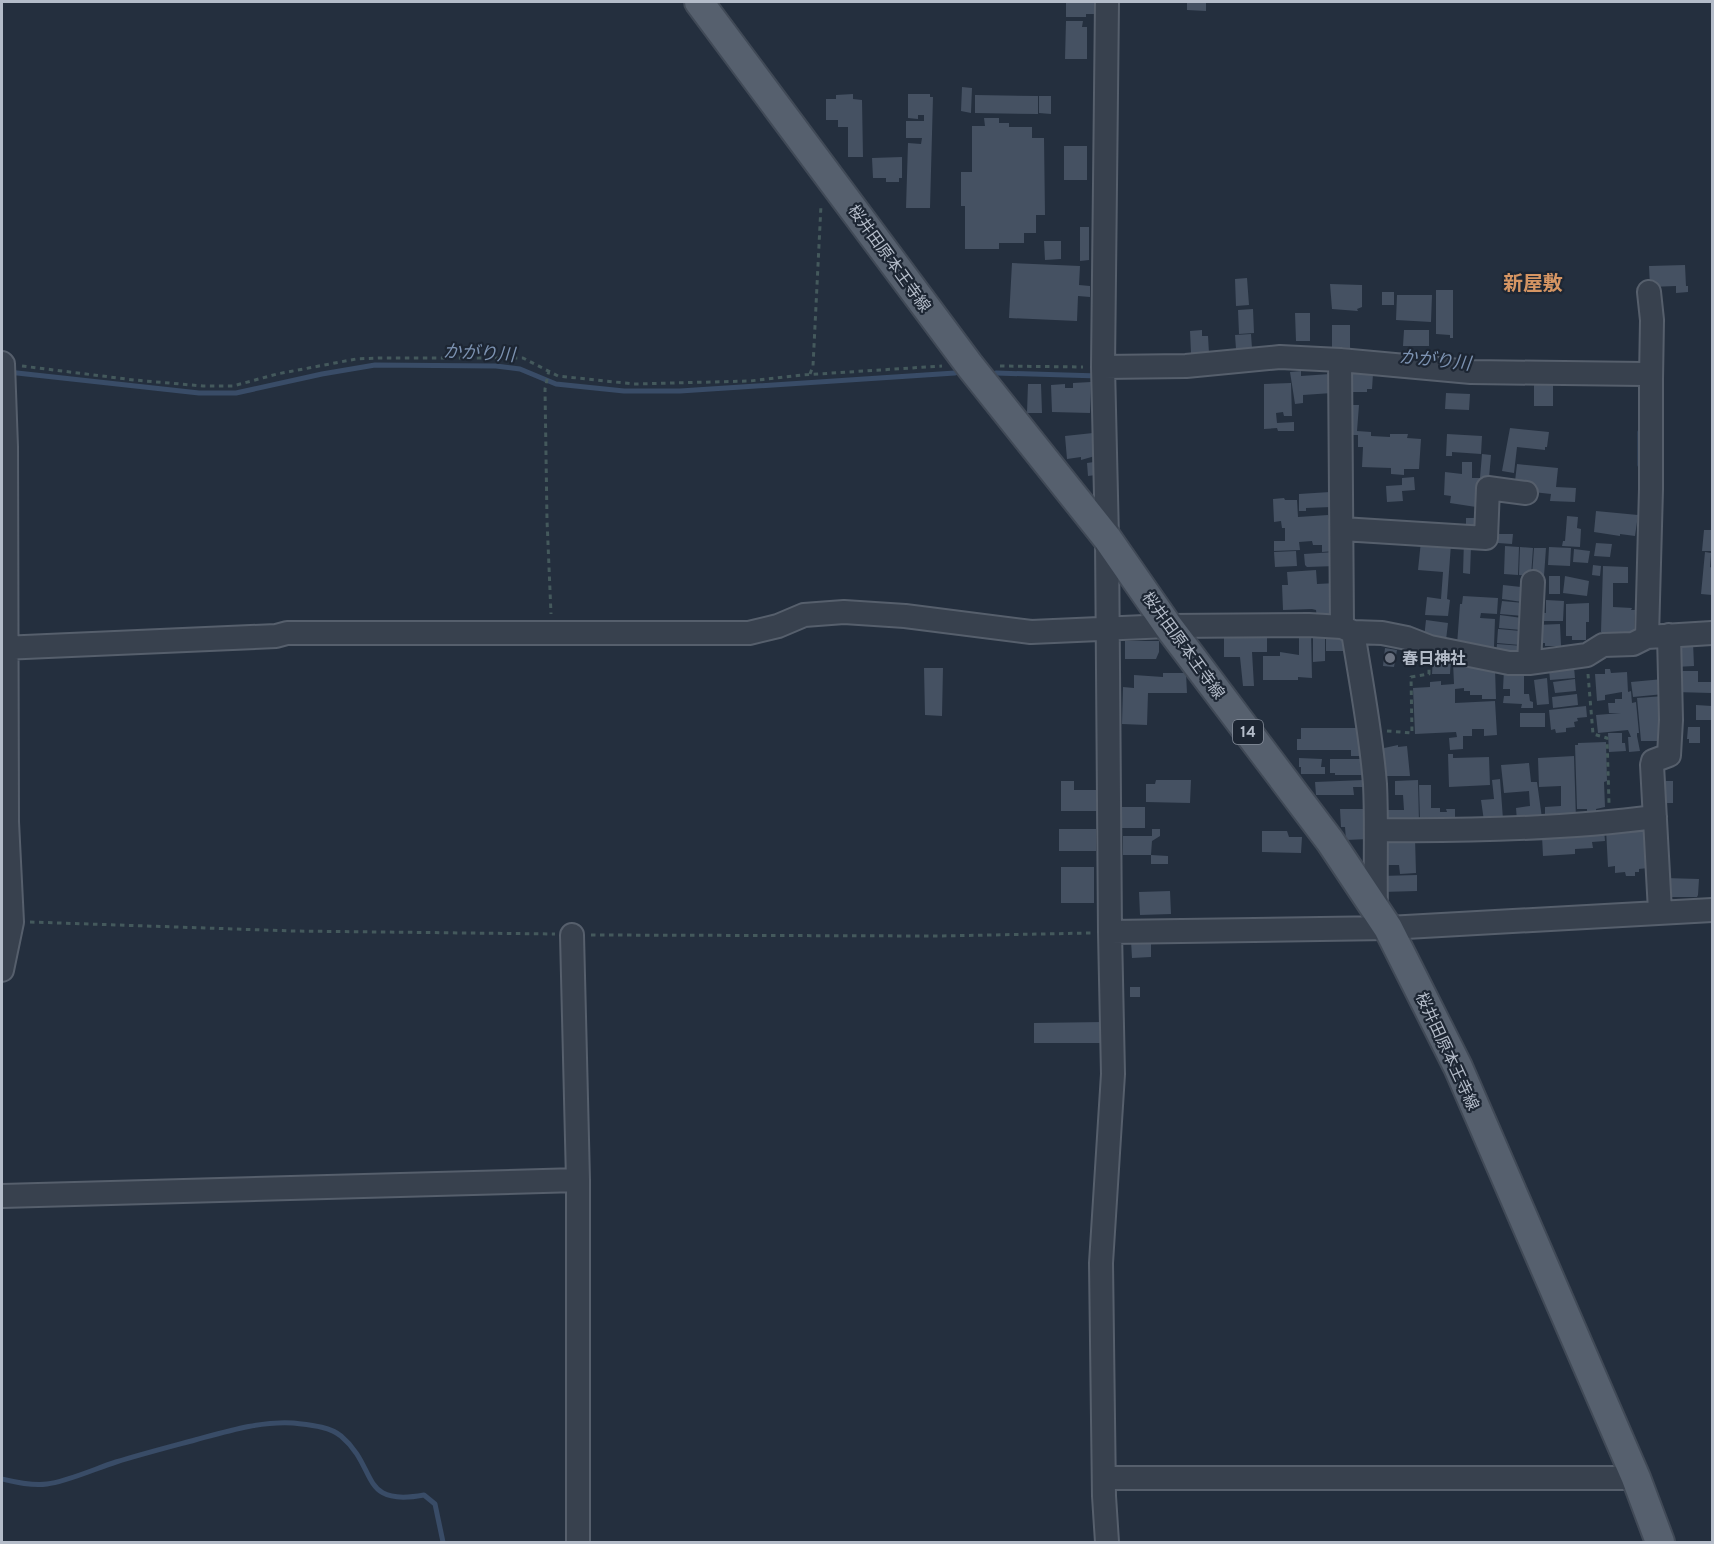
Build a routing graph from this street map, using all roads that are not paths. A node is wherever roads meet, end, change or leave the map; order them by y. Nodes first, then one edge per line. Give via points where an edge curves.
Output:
1 (699, 2) edge
2 (1107, 2) edge
3 (1649, 292) dead end
4 (1340, 360) junction
5 (2, 364) edge
6 (1103, 367) junction
7 (1651, 379) junction
8 (1527, 493) dead end
9 (1341, 529) junction
10 (1107, 538) junction
11 (1533, 582) dead end
12 (1168, 626) junction
13 (1106, 628) junction
14 (1348, 629) junction
15 (1713, 633) edge
16 (1669, 635) junction
17 (1647, 637) junction
18 (4, 648) edge
19 (1529, 663) junction
20 (1655, 817) junction
21 (1377, 830) junction
22 (1713, 910) edge
23 (1660, 911) junction
24 (1382, 918) junction
25 (1110, 932) junction
26 (572, 935) road end
27 (2, 970) edge
28 (578, 1180) junction
29 (2, 1196) edge
30 (1104, 1478) junction
31 (1636, 1478) junction
32 (578, 1542) edge
33 (1107, 1542) edge
34 (1660, 1542) edge

1 - 10 main road, 桜井田原本王寺線 / 14 via 970,366
2 - 6 street
3 - 7 street
4 - 6 street via 1280,357 1186,366
4 - 7 street via 1471,372 1643,374
4 - 9 street
5 - 18 street via 6,447
6 - 10 street
7 - 17 street
8 - 9 street via 1488,488 1486,537
9 - 14 street
10 - 12 main road, 桜井田原本王寺線 / 14
10 - 13 street
11 - 19 street
12 - 13 street
12 - 14 street via 1309,625
12 - 24 main road, 桜井田原本王寺線 / 14 via 1330,841
13 - 18 street via 1031,632 844,612 804,615 749,633 287,633
13 - 25 street
14 - 19 street via 1398,636 1486,660
14 - 21 street via 1369,729
15 - 16 street
16 - 17 street
16 - 20 street via 1669,754 1652,765
17 - 19 street via 1633,644 1604,645 1587,655
18 - 27 street via 12,922
20 - 21 street via 1441,831
20 - 23 street
21 - 24 street
22 - 23 street
23 - 24 street
24 - 25 street
24 - 31 main road, 桜井田原本王寺線 / 14 via 1458,1067
25 - 30 street via 1113,1074 1101,1263
26 - 28 street
28 - 29 street
28 - 32 street
30 - 31 street
30 - 33 street
31 - 34 main road, 桜井田原本王寺線 / 14

